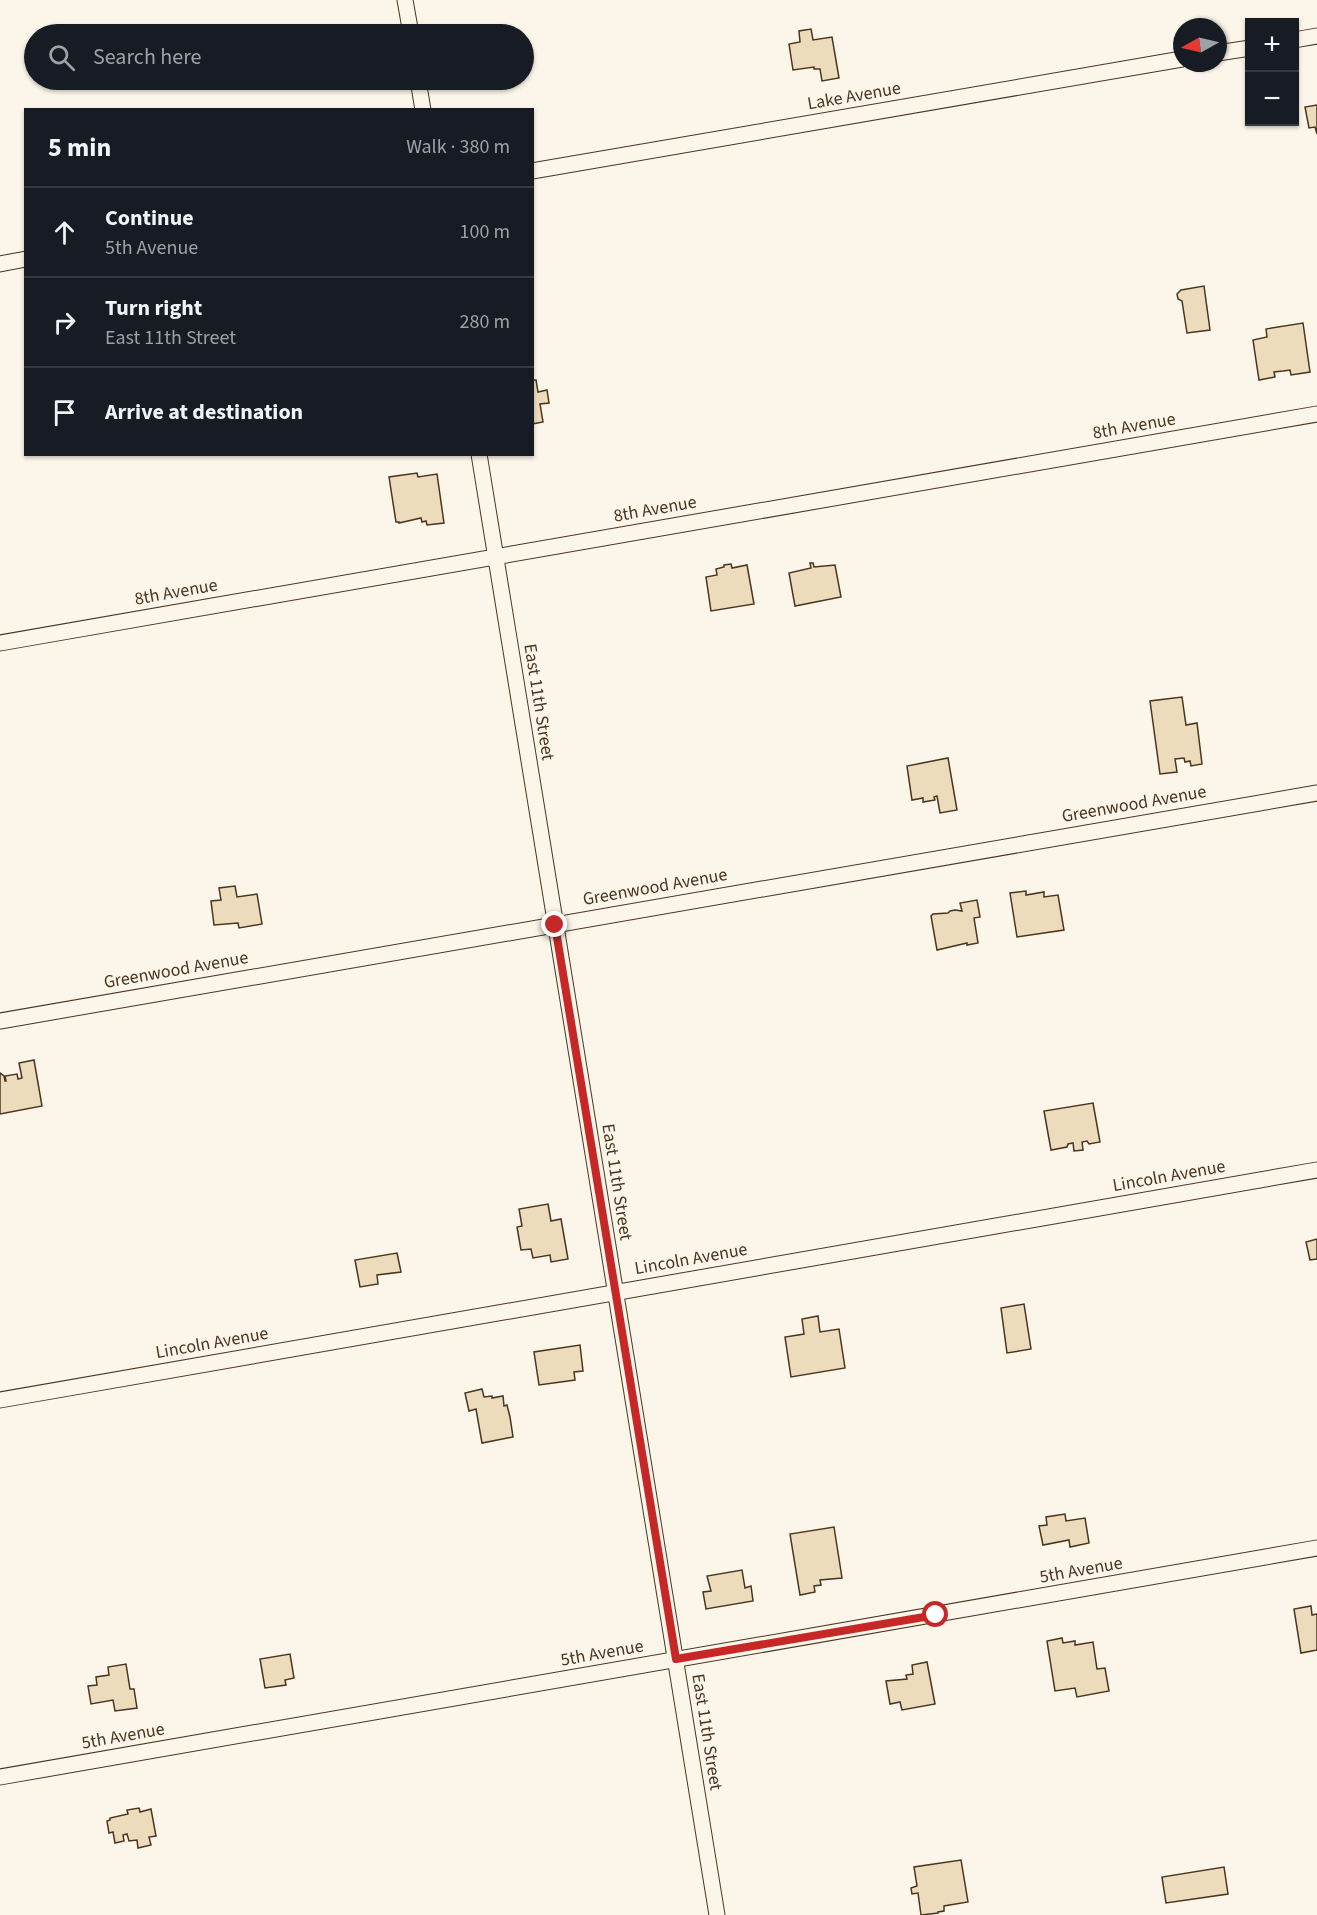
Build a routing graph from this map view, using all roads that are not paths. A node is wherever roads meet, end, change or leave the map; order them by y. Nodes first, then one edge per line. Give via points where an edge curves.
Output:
1 (405, 0) edge
2 (409, 24) edge
3 (1317, 36) edge
4 (1299, 39) edge
5 (1245, 49) edge
6 (1227, 52) edge
7 (1173, 61) edge
8 (420, 90) edge
9 (423, 108) edge
10 (534, 171) edge
11 (24, 259) edge
12 (0, 264) edge
13 (1317, 414) edge
14 (479, 456) edge
15 (495, 556) junction
16 (0, 643) edge
17 (1317, 793) edge
18 (555, 925) junction
19 (0, 1021) edge
20 (1317, 1170) edge
21 (615, 1292) junction
22 (0, 1400) edge
23 (1317, 1548) edge
24 (676, 1659) junction
25 (0, 1777) edge
26 (717, 1915) edge

1 - 2 street
3 - 4 street
5 - 6 street
7 - 10 street, Lake Avenue
8 - 9 street
11 - 12 street
13 - 15 street, 8th Avenue
14 - 15 street, East 11th Street
15 - 16 street, 8th Avenue
15 - 18 street, East 11th Street
17 - 18 street, Greenwood Avenue
18 - 19 street, Greenwood Avenue
18 - 21 street, East 11th Street
20 - 21 street, Lincoln Avenue
21 - 22 street, Lincoln Avenue
21 - 24 street, East 11th Street
23 - 24 street, 5th Avenue
24 - 25 street, 5th Avenue
24 - 26 street, East 11th Street

